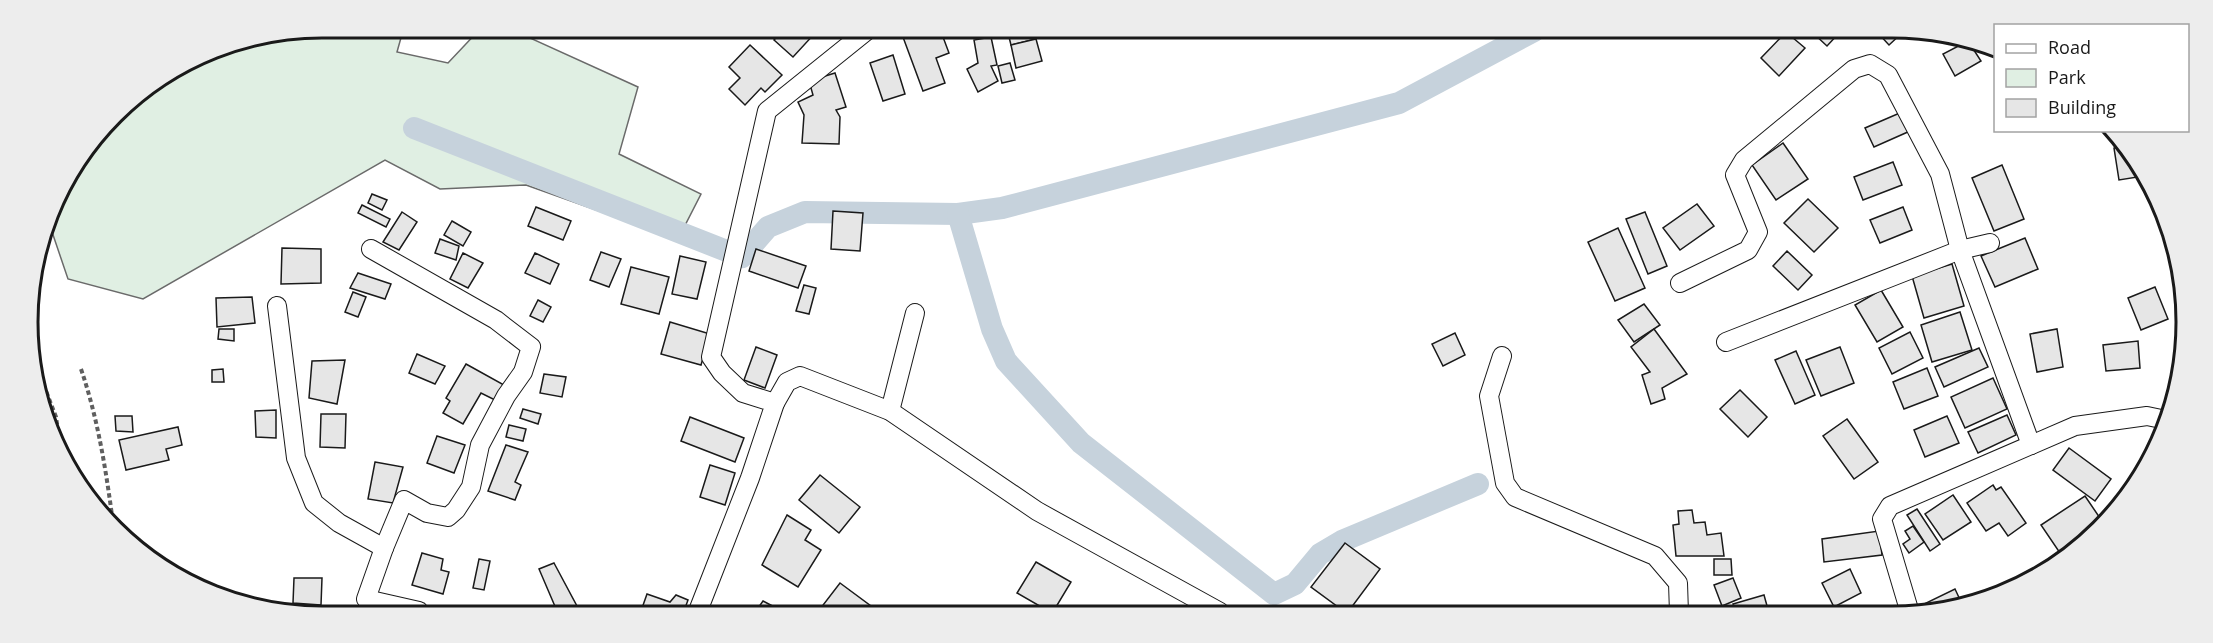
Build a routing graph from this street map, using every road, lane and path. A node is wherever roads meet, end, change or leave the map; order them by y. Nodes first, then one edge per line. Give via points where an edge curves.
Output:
1 (858, 38) edge
2 (1990, 243) dead end
3 (371, 249) dead end
4 (1960, 250) junction
5 (1680, 283) dead end
6 (277, 306) dead end
7 (915, 314) dead end
8 (1726, 342) dead end
9 (1502, 356) dead end
10 (81, 369) dead end
11 (46, 392) edge
12 (775, 403) junction
13 (890, 411) junction
14 (2158, 418) edge
15 (57, 425) edge
16 (2031, 445) junction
17 (112, 513) edge
18 (384, 548) junction
19 (1907, 605) edge
20 (397, 606) edge
21 (700, 606) edge
22 (1209, 606) edge
23 (1679, 606) edge

1 - 12 street via 767,111 711,357 743,393
2 - 4 street
3 - 18 street via 496,320 531,347 523,372 480,445 471,488 456,510 448,517 427,513 404,500
4 - 5 street via 1940,174 1888,75 1870,64 1854,69 1744,160 1735,175 1758,232 1748,250
4 - 8 street
4 - 16 street
6 - 18 street via 296,458 314,503
7 - 13 street
9 - 23 street via 1489,396 1505,483 1515,497 1655,556 1678,583
10 - 17 path via 96,419
11 - 15 path
12 - 13 street via 787,382 800,376
12 - 21 street
13 - 22 street via 1037,511
14 - 16 street via 2147,416 2074,426
16 - 19 street via 1890,506 1882,519
18 - 20 street via 366,599

